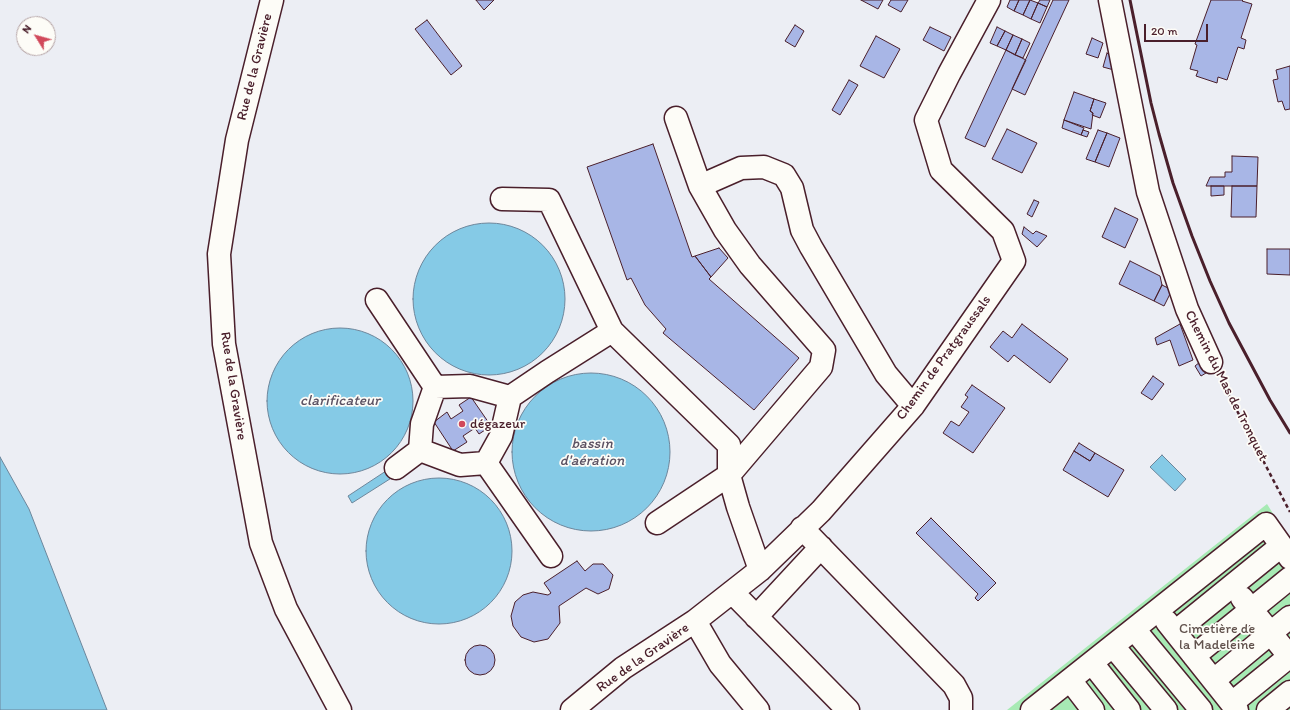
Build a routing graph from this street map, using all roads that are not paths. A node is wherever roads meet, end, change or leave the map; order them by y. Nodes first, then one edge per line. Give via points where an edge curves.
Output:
1 (272, 0) edge
2 (989, 0) edge
3 (1110, 0) edge
4 (676, 118) dead end
5 (700, 186) junction
6 (502, 200) dead end
7 (377, 300) dead end
8 (612, 331) junction
9 (1211, 362) road end
10 (435, 387) junction
11 (510, 397) junction
12 (913, 406) junction
13 (420, 450) junction
14 (486, 463) junction
15 (396, 468) dead end
16 (729, 475) junction
17 (657, 523) dead end
18 (802, 528) junction
19 (821, 547) junction
20 (1286, 552) edge
21 (551, 556) dead end
22 (1215, 564) junction
23 (760, 570) junction
24 (1290, 578) edge
25 (1232, 586) junction
26 (732, 592) junction
27 (1157, 610) junction
28 (1251, 610) junction
29 (756, 617) junction
30 (1290, 617) edge
31 (695, 621) junction
32 (1134, 628) junction
33 (1175, 632) junction
34 (1270, 633) junction
35 (1113, 646) junction
36 (1194, 656) junction
37 (1290, 656) edge
38 (1092, 663) junction
39 (1070, 680) junction
40 (1214, 680) junction
41 (1290, 692) edge
42 (1085, 707) edge
43 (1235, 707) edge
44 (340, 710) edge
45 (572, 710) edge
46 (758, 710) edge
47 (848, 710) edge
48 (961, 710) edge
49 (1032, 710) edge
50 (1129, 710) edge
51 (1166, 710) edge
52 (1201, 710) edge
53 (1268, 710) edge

1 - 44 street, Rue de la Gravière via 237,140 219,254 224,344 261,543 286,610
2 - 12 street, Chemin de Pratgraussals via 926,120 941,170 1003,232 1014,260
3 - 9 street, Chemin du Mas de Tronquet via 1148,192 1187,309
4 - 5 street
5 - 12 street via 741,168 764,167 784,175 792,188 802,230 810,247 886,374
5 - 16 street via 725,230 750,265 824,350 821,367
6 - 8 street via 549,200
7 - 10 street
8 - 11 street
8 - 16 street via 729,445
10 - 11 street via 470,386
10 - 13 street via 422,424
11 - 14 street via 501,436
12 - 18 street, Chemin de Pratgraussals
13 - 14 street via 460,465
13 - 15 street
14 - 21 street
16 - 17 street
16 - 23 street
18 - 19 street
18 - 23 street, Chemin de Pratgraussals
19 - 29 street
19 - 48 street via 954,685 961,698
20 - 22 street via 1266,524
20 - 25 street
22 - 25 street
22 - 27 street
23 - 26 street, Chemin de Pratgraussals
24 - 28 street
25 - 28 street
25 - 33 street
26 - 29 street
26 - 31 street, Chemin de Pratgraussals
27 - 32 street
27 - 33 street
28 - 34 street
28 - 36 street
29 - 47 street
30 - 34 street
31 - 45 street, Rue de la Gravière via 623,668
31 - 46 street via 720,664
32 - 35 street
32 - 52 street
33 - 36 street
34 - 37 street
34 - 40 street
35 - 38 street
35 - 51 street
36 - 40 street
37 - 43 street
38 - 39 street
38 - 50 street
39 - 42 street
39 - 49 street
40 - 43 street
41 - 53 street

